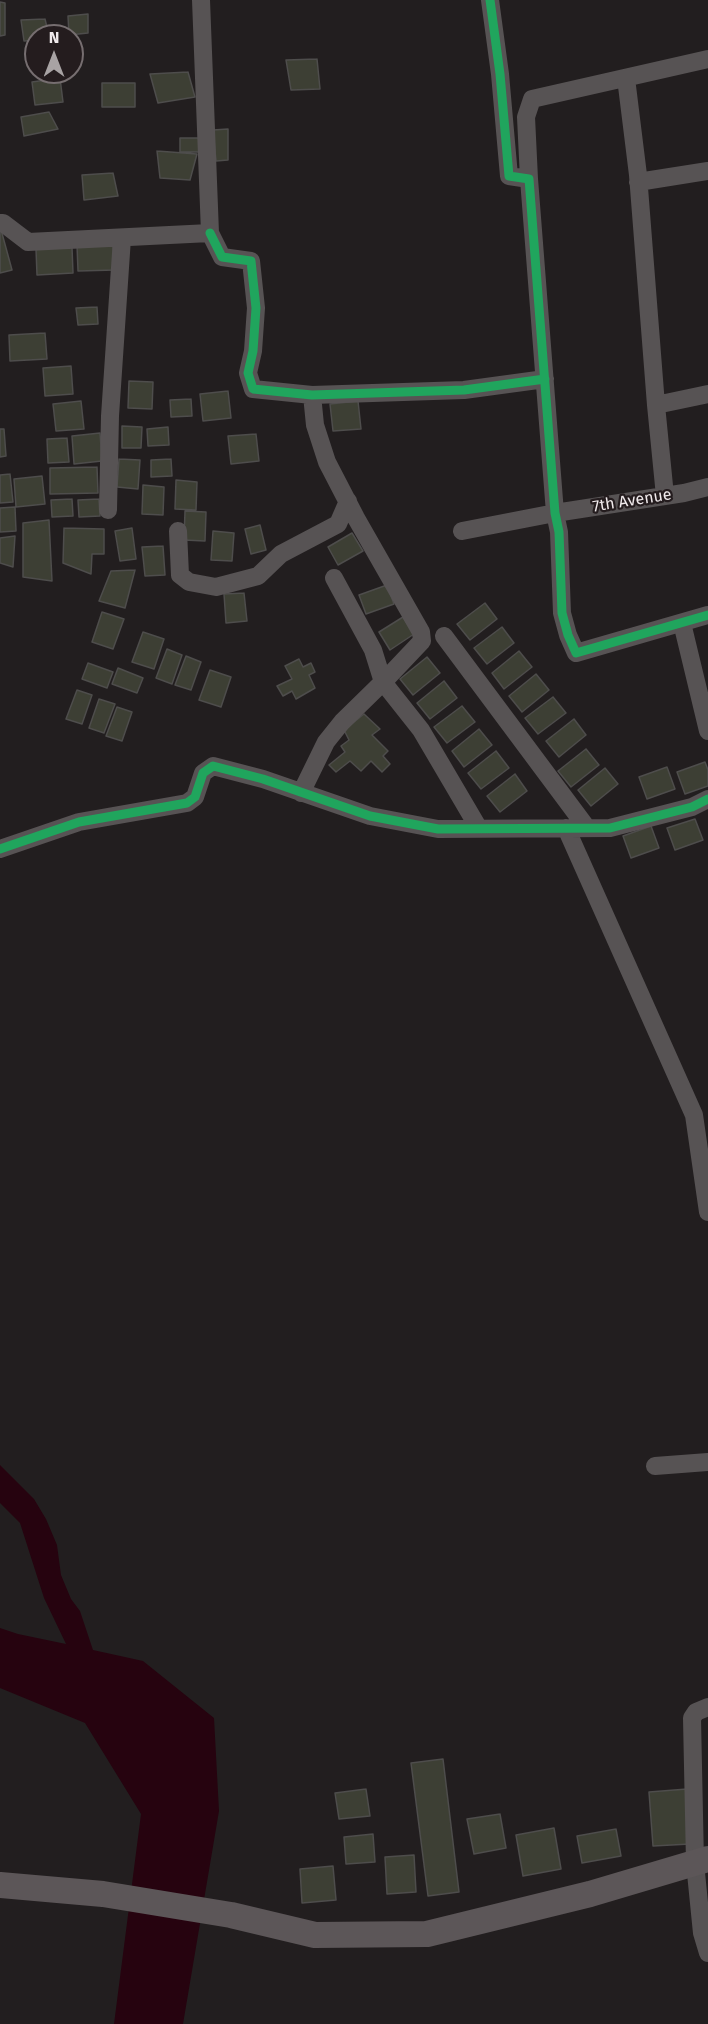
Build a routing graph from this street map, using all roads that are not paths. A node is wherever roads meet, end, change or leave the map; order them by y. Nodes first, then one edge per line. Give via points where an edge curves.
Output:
1 (201, 0) edge
2 (490, 0) edge
3 (708, 59) edge
4 (626, 78) junction
5 (708, 171) edge
6 (529, 179) junction
7 (638, 182) junction
8 (0, 223) edge
9 (210, 233) junction
10 (122, 238) junction
11 (545, 380) junction
12 (708, 394) edge
13 (312, 395) junction
14 (656, 405) junction
15 (708, 488) edge
16 (665, 496) junction
17 (348, 501) junction
18 (108, 510) dead end
19 (555, 513) junction
20 (178, 531) dead end
21 (462, 531) dead end
22 (334, 578) dead end
23 (708, 615) edge
24 (682, 623) junction
25 (444, 636) dead end
26 (383, 682) junction
27 (708, 731) edge
28 (302, 793) junction
29 (708, 799) edge
30 (478, 827) junction
31 (566, 828) junction
32 (587, 828) junction
33 (0, 849) edge
34 (708, 1212) edge
35 (708, 1462) edge
36 (655, 1466) dead end
37 (708, 1707) edge
38 (702, 1861) edge
39 (0, 1885) edge
40 (708, 1953) edge

1 - 9 street
2 - 6 street via 509,176
3 - 4 street
4 - 6 street via 532,99 526,117
4 - 7 street
5 - 7 street
6 - 11 street
7 - 14 street
8 - 10 street via 28,242
9 - 10 street
9 - 13 street via 222,257 251,261 256,308 248,373 253,389
10 - 18 street
11 - 13 street via 464,390
11 - 19 street
12 - 14 street
13 - 17 street via 315,425 327,462
14 - 16 street
15 - 16 street, 7th Avenue
16 - 19 street, 7th Avenue
17 - 20 street via 339,524 281,554 258,576 216,587 189,582 180,575
17 - 26 street via 421,632 422,641
19 - 21 street, 7th Avenue
19 - 24 street via 562,613 576,653
22 - 26 street via 373,650
23 - 24 street
24 - 27 street
25 - 32 street
26 - 28 street via 326,741
26 - 30 street via 421,730
28 - 30 street via 370,816 438,829
28 - 33 street via 213,766 203,773 195,797 187,803 79,822
29 - 32 street via 692,807 610,828
30 - 31 street
31 - 32 street
31 - 34 street via 694,1116
35 - 36 street
37 - 38 street via 692,1718
38 - 39 main road via 590,1894 427,1934 315,1935 103,1894
38 - 40 street via 702,1934

